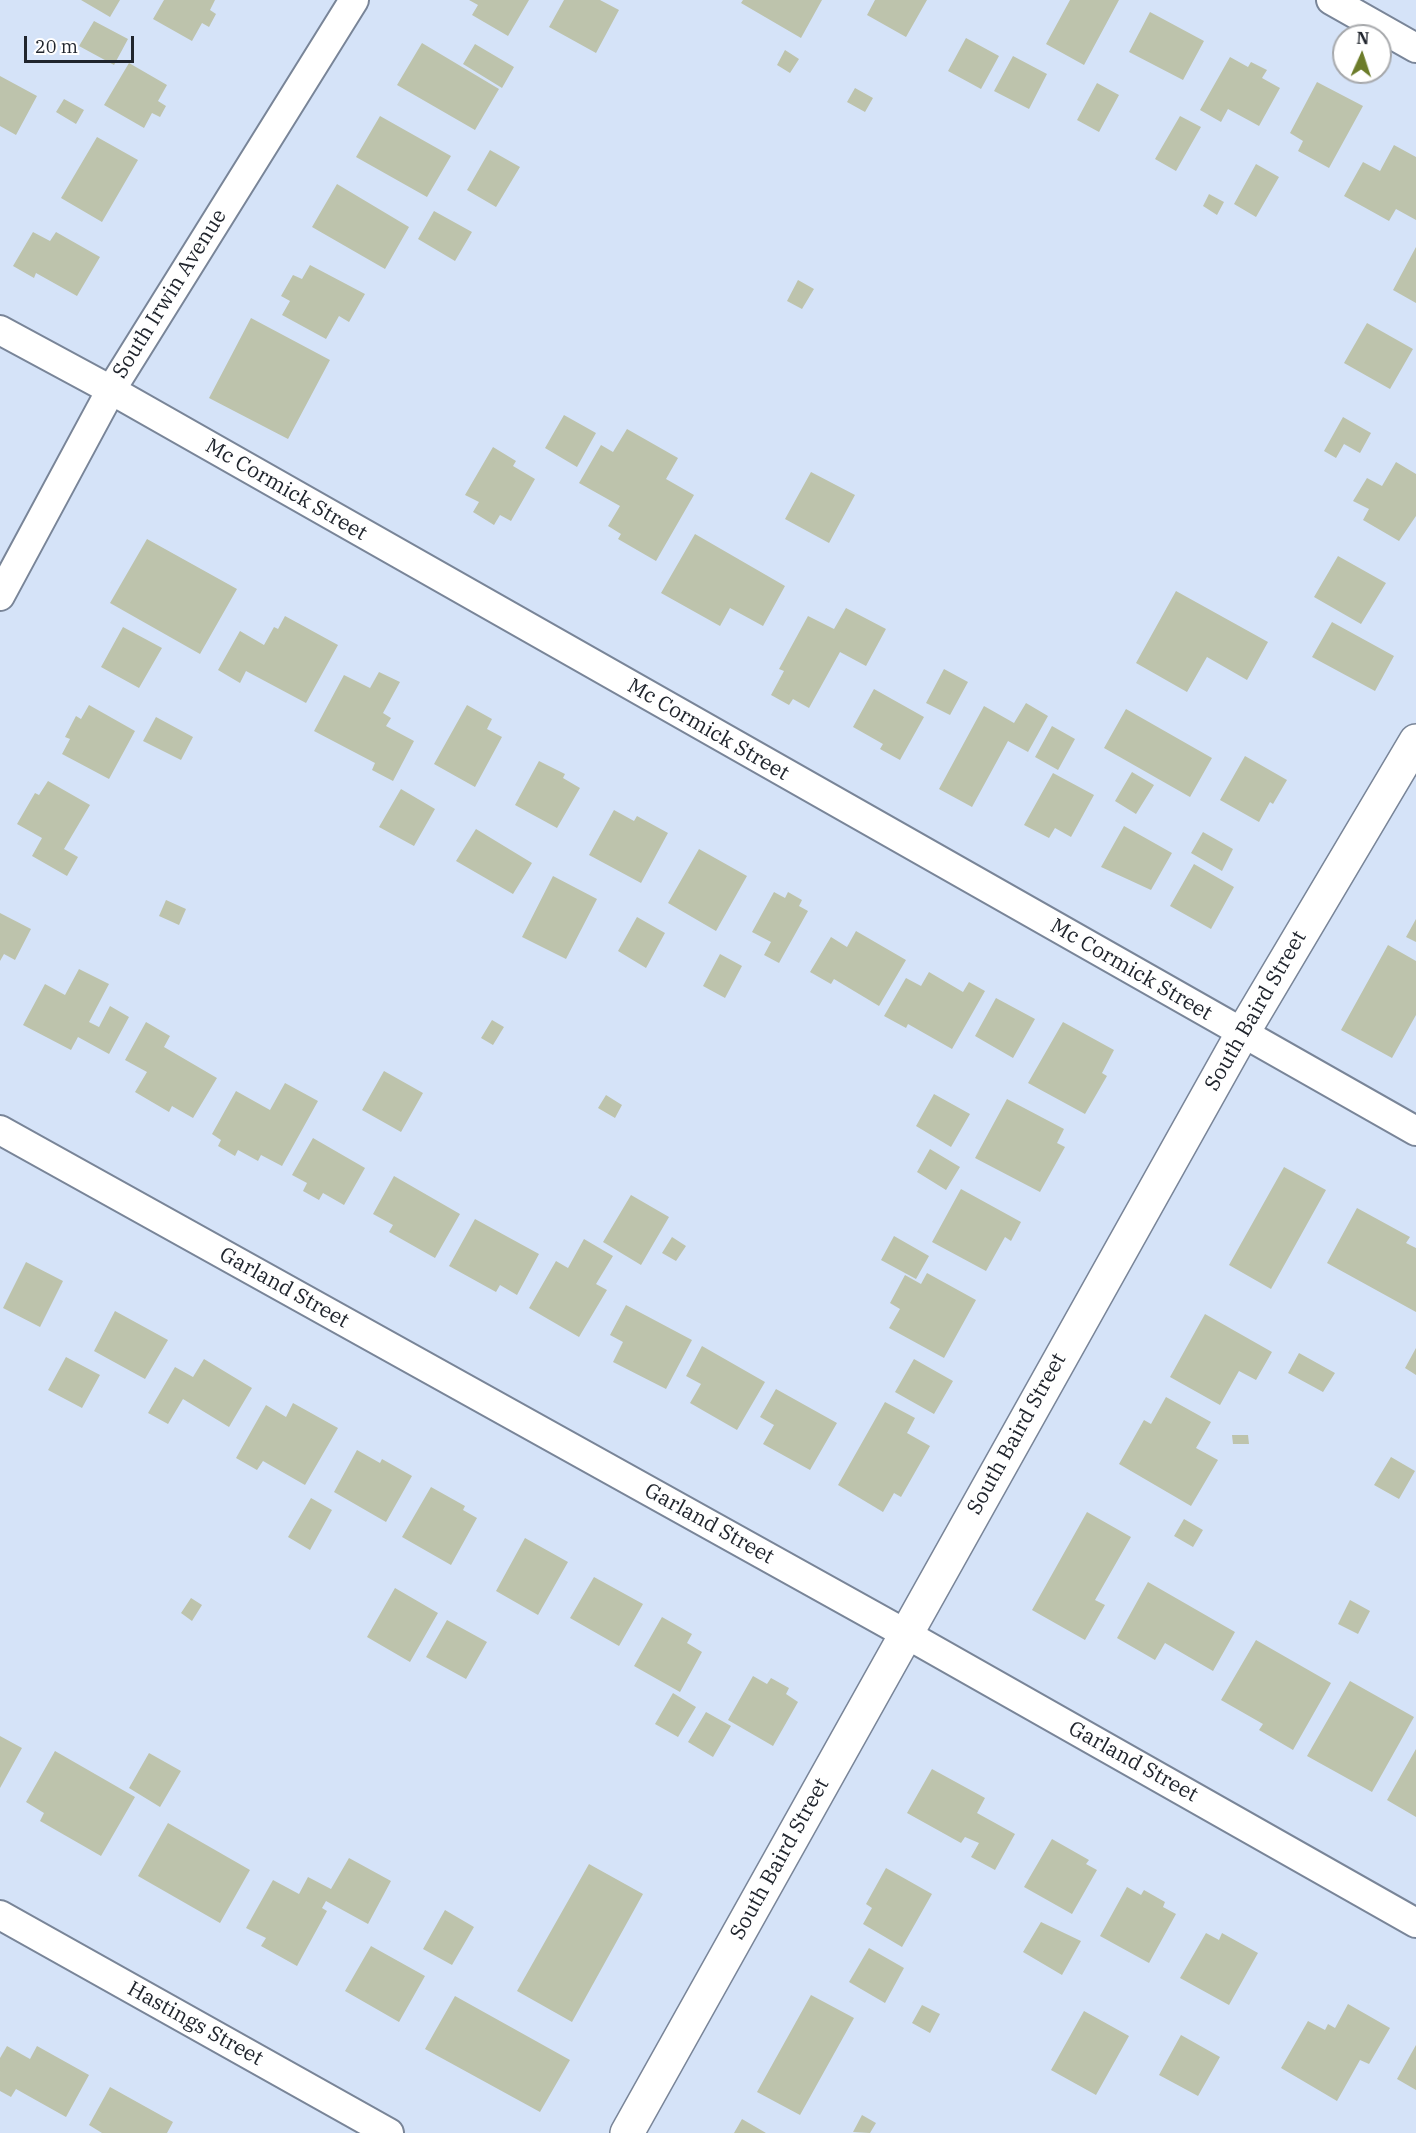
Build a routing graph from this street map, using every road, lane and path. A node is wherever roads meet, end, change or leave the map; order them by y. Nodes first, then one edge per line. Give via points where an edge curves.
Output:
1 (354, 0) edge
2 (1331, 0) edge
3 (1416, 48) edge
4 (0, 330) edge
5 (111, 390) junction
6 (0, 596) edge
7 (1416, 741) edge
8 (1242, 1034) junction
9 (0, 1130) edge
10 (1416, 1131) edge
11 (906, 1634) junction
12 (0, 1915) edge
13 (1416, 1923) edge
14 (389, 2133) edge
15 (627, 2133) edge

1 - 5 street, South Irwin Avenue
2 - 3 street
4 - 5 street, Mc Cormick Street
5 - 6 street, South Irwin Avenue
5 - 8 street, Mc Cormick Street
7 - 8 street, South Baird Street
8 - 10 street, Mc Cormick Street
8 - 11 street, South Baird Street
9 - 11 street, Garland Street
11 - 13 street, Garland Street
11 - 15 street, South Baird Street
12 - 14 street, Hastings Street

